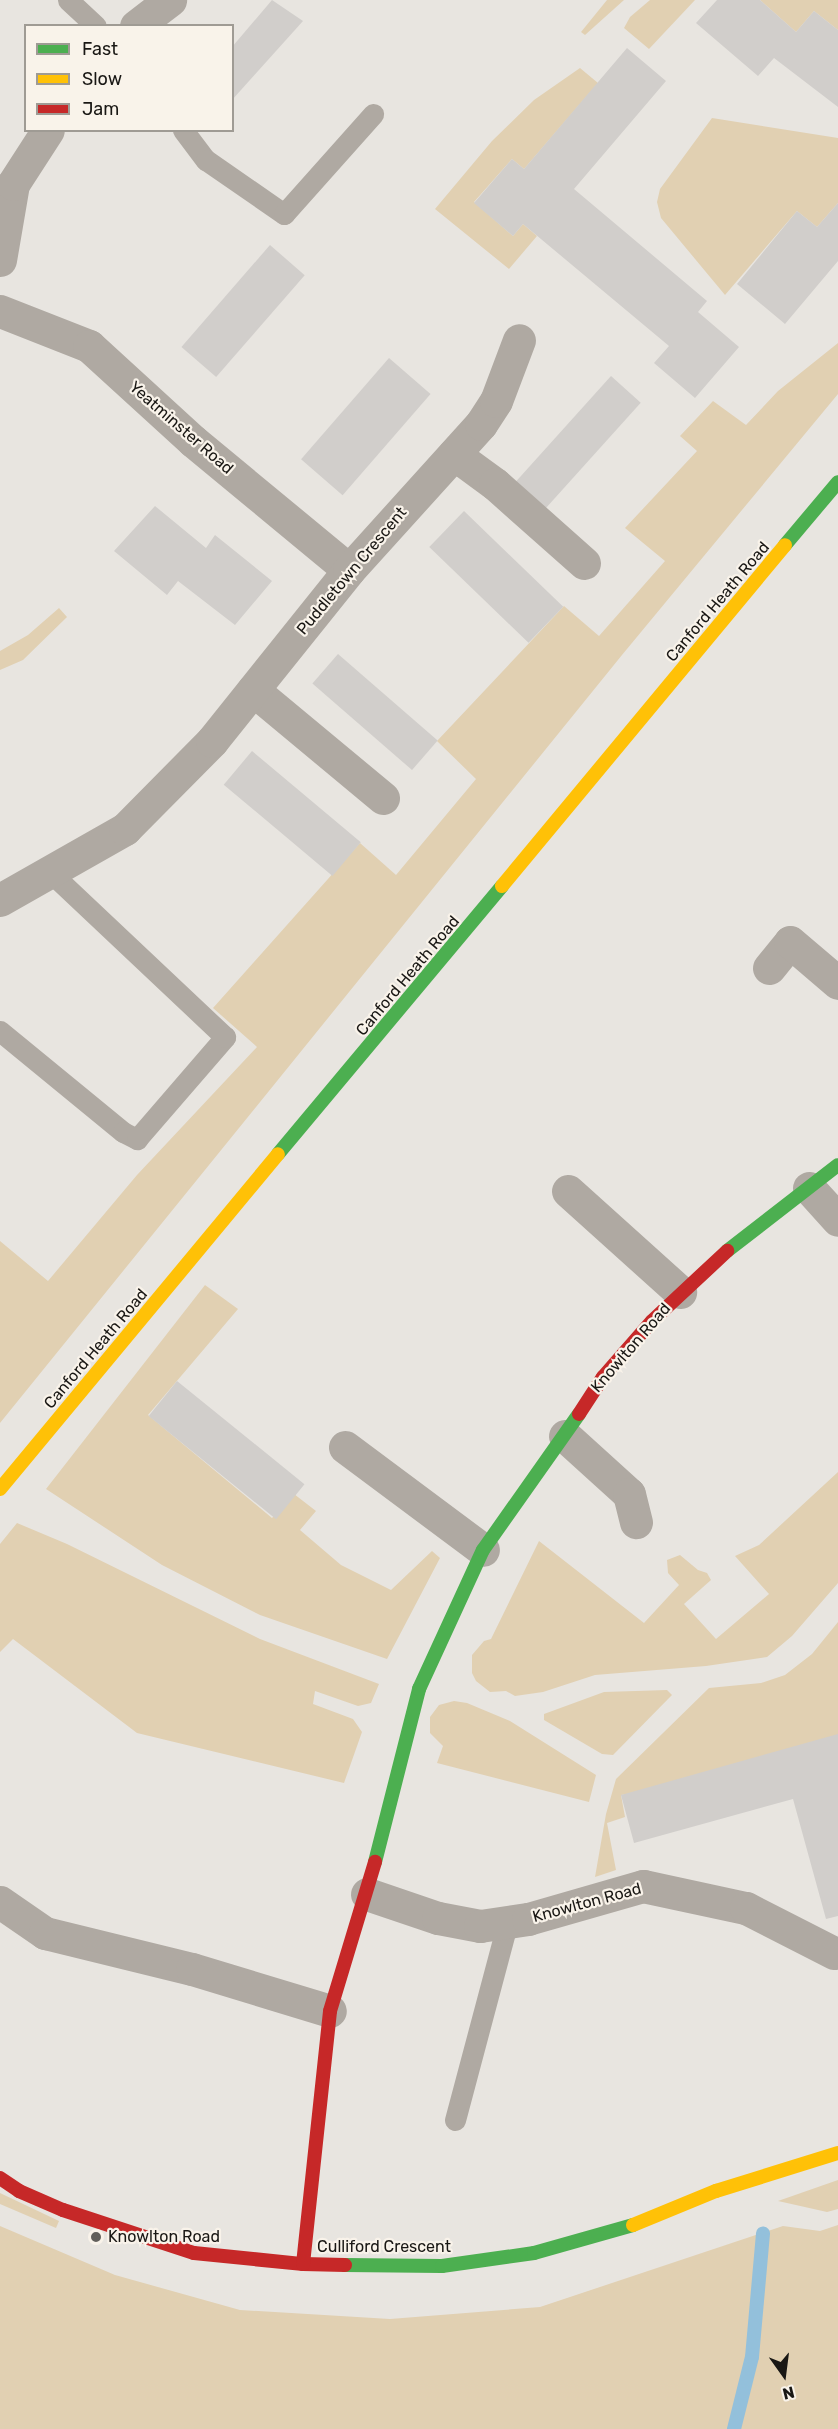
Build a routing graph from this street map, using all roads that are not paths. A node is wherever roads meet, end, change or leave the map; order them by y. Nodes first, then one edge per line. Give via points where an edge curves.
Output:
1 (68, 0) edge
2 (170, 0) edge
3 (94, 24) edge
4 (139, 24) edge
5 (374, 114) dead end
6 (47, 132) edge
7 (185, 132) edge
8 (0, 260) edge
9 (0, 311) edge
10 (519, 340) dead end
11 (454, 454) junction
12 (838, 482) edge
13 (584, 563) dead end
14 (349, 570) junction
15 (253, 690) junction
16 (383, 798) dead end
17 (50, 872) junction
18 (0, 900) edge
19 (770, 968) dead end
20 (838, 983) edge
21 (0, 1031) edge
22 (838, 1165) edge
23 (809, 1188) junction
24 (568, 1191) dead end
25 (838, 1220) edge
26 (680, 1292) junction
27 (565, 1436) junction
28 (345, 1447) dead end
29 (0, 1489) edge
30 (636, 1522) dead end
31 (483, 1550) junction
32 (367, 1894) junction
33 (0, 1902) edge
34 (508, 1921) junction
35 (834, 1953) dead end
36 (330, 2011) junction
37 (455, 2120) dead end
38 (838, 2153) edge
39 (0, 2178) edge
40 (303, 2264) junction

1 - 3 lane
2 - 4 street
5 - 7 lane via 284,214 206,160
6 - 8 street via 14,184
9 - 14 street, Yeatminster Road via 89,346 193,441
10 - 11 street, Puddletown Crescent via 496,401
11 - 13 street via 495,484
11 - 14 street, Puddletown Crescent
12 - 29 street, Canford Heath Road
14 - 15 street, Puddletown Crescent
15 - 16 street
15 - 17 street, Puddletown Crescent via 212,741 125,829
17 - 18 street, Puddletown Crescent
17 - 21 lane via 225,1037 137,1139 123,1132
19 - 20 street via 790,942
22 - 23 street, Knowlton Road
23 - 25 street
23 - 26 street, Knowlton Road via 738,1241
24 - 26 street, Knowlton Road
26 - 27 street, Knowlton Road via 603,1377
27 - 30 street via 628,1494
27 - 31 street, Knowlton Road
28 - 31 street
31 - 32 street, Knowlton Road via 424,1672
32 - 34 street, Knowlton Road via 480,1926
32 - 36 street, Knowlton Road
33 - 36 street via 45,1933 192,1969
34 - 35 street, Knowlton Road via 528,1919 643,1886 746,1908
34 - 37 lane
36 - 40 street, Knowlton Road
38 - 40 street, Culliford Crescent via 716,2191 628,2227 534,2253 442,2266
39 - 40 street, Culliford Crescent via 63,2210 194,2253

